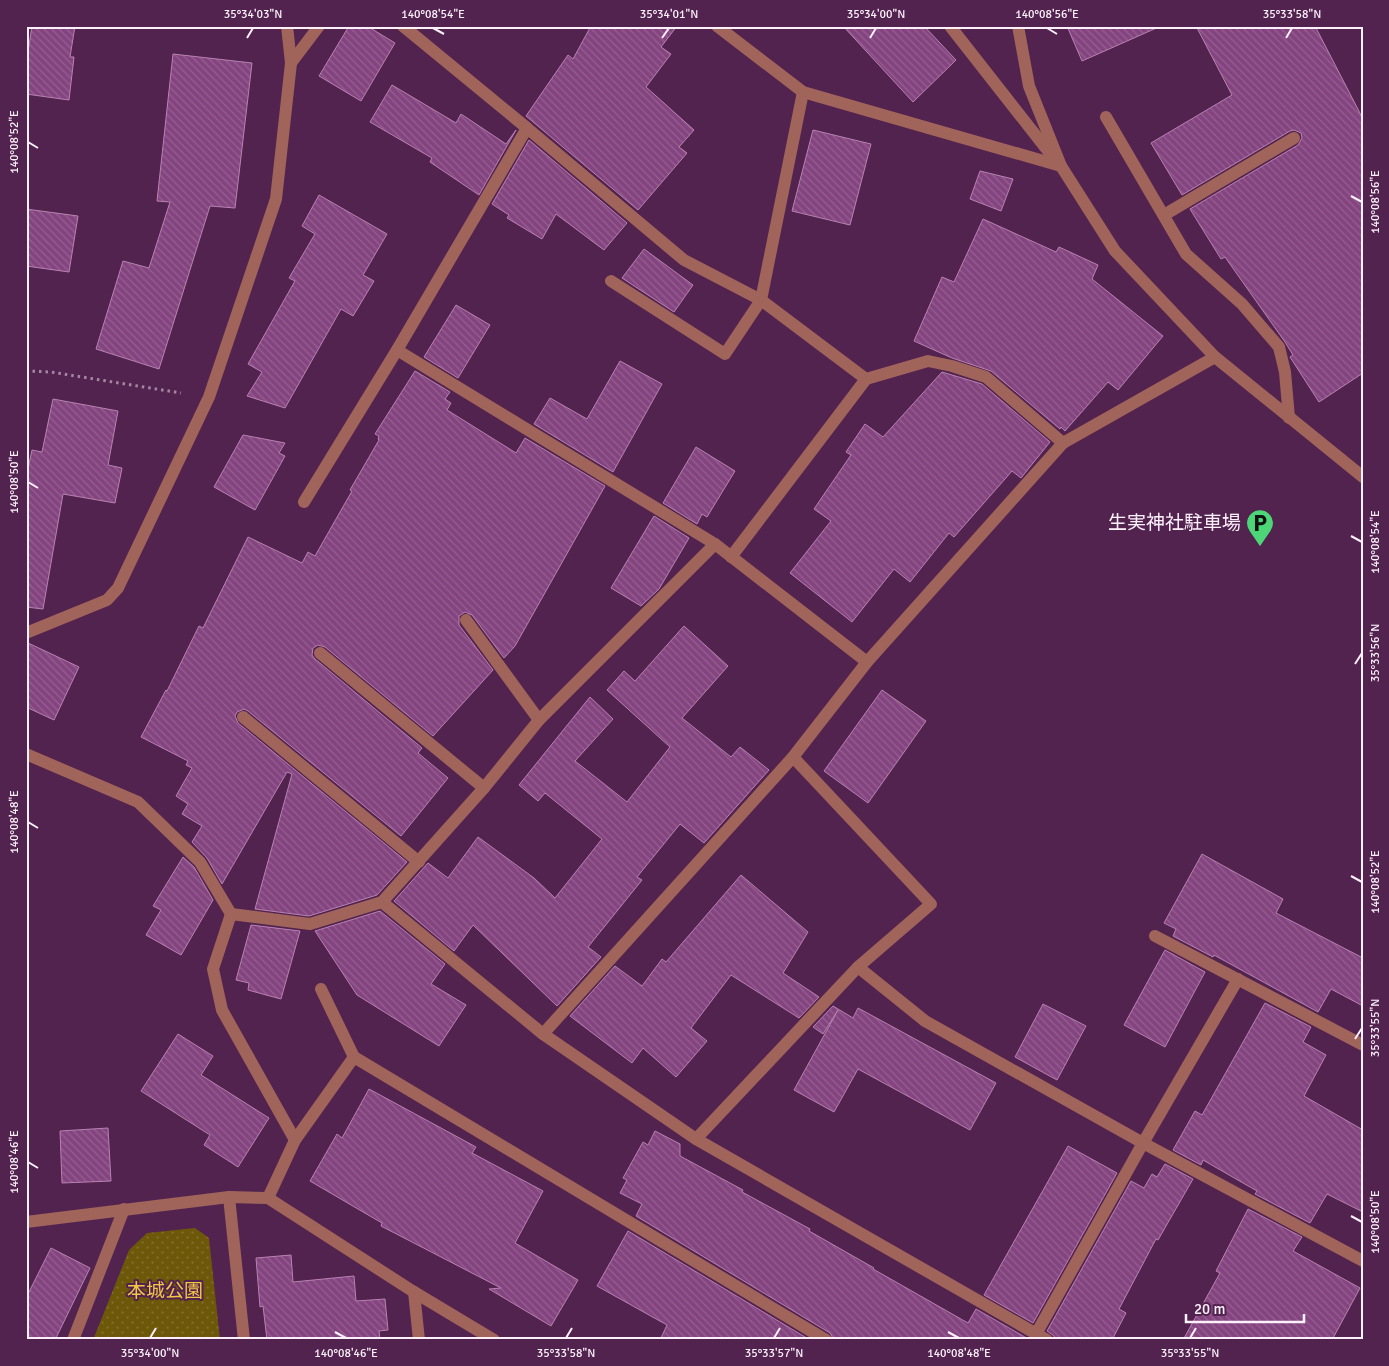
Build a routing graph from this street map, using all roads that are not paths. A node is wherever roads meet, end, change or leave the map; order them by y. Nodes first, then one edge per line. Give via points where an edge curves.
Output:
1 (287, 26) edge
2 (319, 26) edge
3 (404, 26) edge
4 (717, 26) edge
5 (950, 26) edge
6 (1018, 26) edge
7 (292, 63) junction
8 (803, 92) junction
9 (1106, 118) dead end
10 (526, 128) junction
11 (1294, 138) dead end
12 (1061, 166) junction
13 (1164, 215) junction
14 (611, 281) dead end
15 (761, 300) junction
16 (397, 350) junction
17 (1215, 357) junction
18 (866, 379) junction
19 (1290, 418) junction
20 (1063, 443) junction
21 (1363, 477) edge
22 (304, 502) dead end
23 (715, 544) junction
24 (731, 557) junction
25 (466, 620) dead end
26 (26, 633) edge
27 (320, 653) dead end
28 (867, 662) junction
29 (243, 717) dead end
30 (539, 720) junction
31 (26, 754) edge
32 (793, 757) junction
33 (484, 788) junction
34 (420, 862) junction
35 (382, 902) junction
36 (230, 914) junction
37 (1155, 936) dead end
38 (858, 966) junction
39 (1238, 979) junction
40 (321, 989) dead end
41 (543, 1034) junction
42 (1363, 1045) edge
43 (354, 1057) junction
44 (696, 1139) junction
45 (295, 1140) junction
46 (1143, 1143) junction
47 (229, 1197) junction
48 (268, 1198) junction
49 (124, 1210) junction
50 (26, 1222) edge
51 (1363, 1260) edge
52 (414, 1292) junction
53 (1042, 1337) edge
54 (73, 1340) edge
55 (244, 1340) edge
56 (419, 1340) edge
57 (494, 1340) edge
58 (826, 1340) edge

1 - 7 street
2 - 7 street
3 - 10 street
4 - 8 street
5 - 12 street
6 - 12 street via 1029,86
7 - 26 street via 276,199 209,397 118,588 108,600
8 - 12 street
8 - 15 street
9 - 13 street
10 - 15 street via 684,260
10 - 16 street
11 - 13 street
12 - 17 street via 1115,251
13 - 19 street via 1186,254 1242,304 1279,347
14 - 15 street via 725,354
15 - 18 street
16 - 22 street
16 - 23 street
17 - 19 street
17 - 20 street
18 - 20 street via 928,361 986,377
18 - 24 street
19 - 21 street
20 - 28 street
23 - 24 street
23 - 30 street
24 - 28 street
25 - 30 street
27 - 33 street
28 - 32 street
29 - 34 street
30 - 33 street
31 - 36 street via 138,802 200,862
32 - 38 street via 931,904
32 - 41 street
33 - 34 street
34 - 35 street
35 - 36 street via 310,924
35 - 41 street
36 - 45 street via 213,969 222,1010
37 - 39 street
38 - 44 street
38 - 46 street via 925,1021
39 - 42 street
39 - 46 street
40 - 43 street
41 - 44 street
43 - 45 street
43 - 58 street
44 - 53 street
45 - 48 street
46 - 51 street
46 - 53 street
47 - 48 street
47 - 49 street
47 - 55 street
48 - 52 street
49 - 50 street
49 - 54 street
52 - 56 street
52 - 57 street

